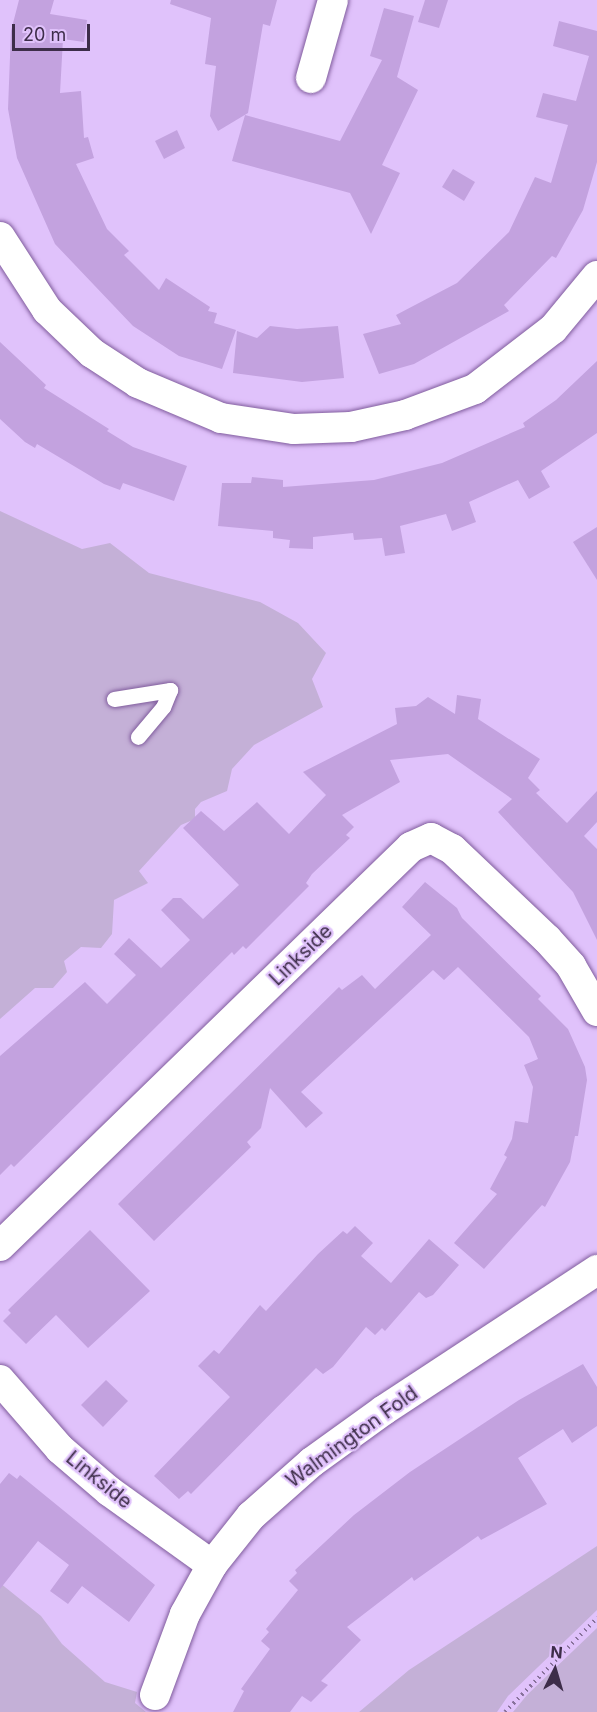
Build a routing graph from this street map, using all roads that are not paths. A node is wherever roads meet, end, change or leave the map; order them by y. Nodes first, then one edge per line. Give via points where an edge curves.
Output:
1 (333, 0) edge
2 (311, 78) dead end
3 (3, 251) edge
4 (597, 276) edge
5 (114, 699) dead end
6 (138, 737) dead end
7 (597, 1011) edge
8 (0, 1246) edge
9 (597, 1270) edge
10 (0, 1380) edge
11 (212, 1565) junction
12 (155, 1695) dead end

1 - 2 street
3 - 4 street via 47,310 92,353 138,382 221,418 294,429 361,424 405,415 476,388 553,329
5 - 6 lane via 170,690 163,707
7 - 8 street, Linkside via 571,966 547,939 452,849 431,838 411,847
9 - 11 street, Walmington Fold via 312,1462 252,1516
10 - 11 street, Linkside via 60,1449 109,1491
11 - 12 street, Walmington Fold via 185,1614

